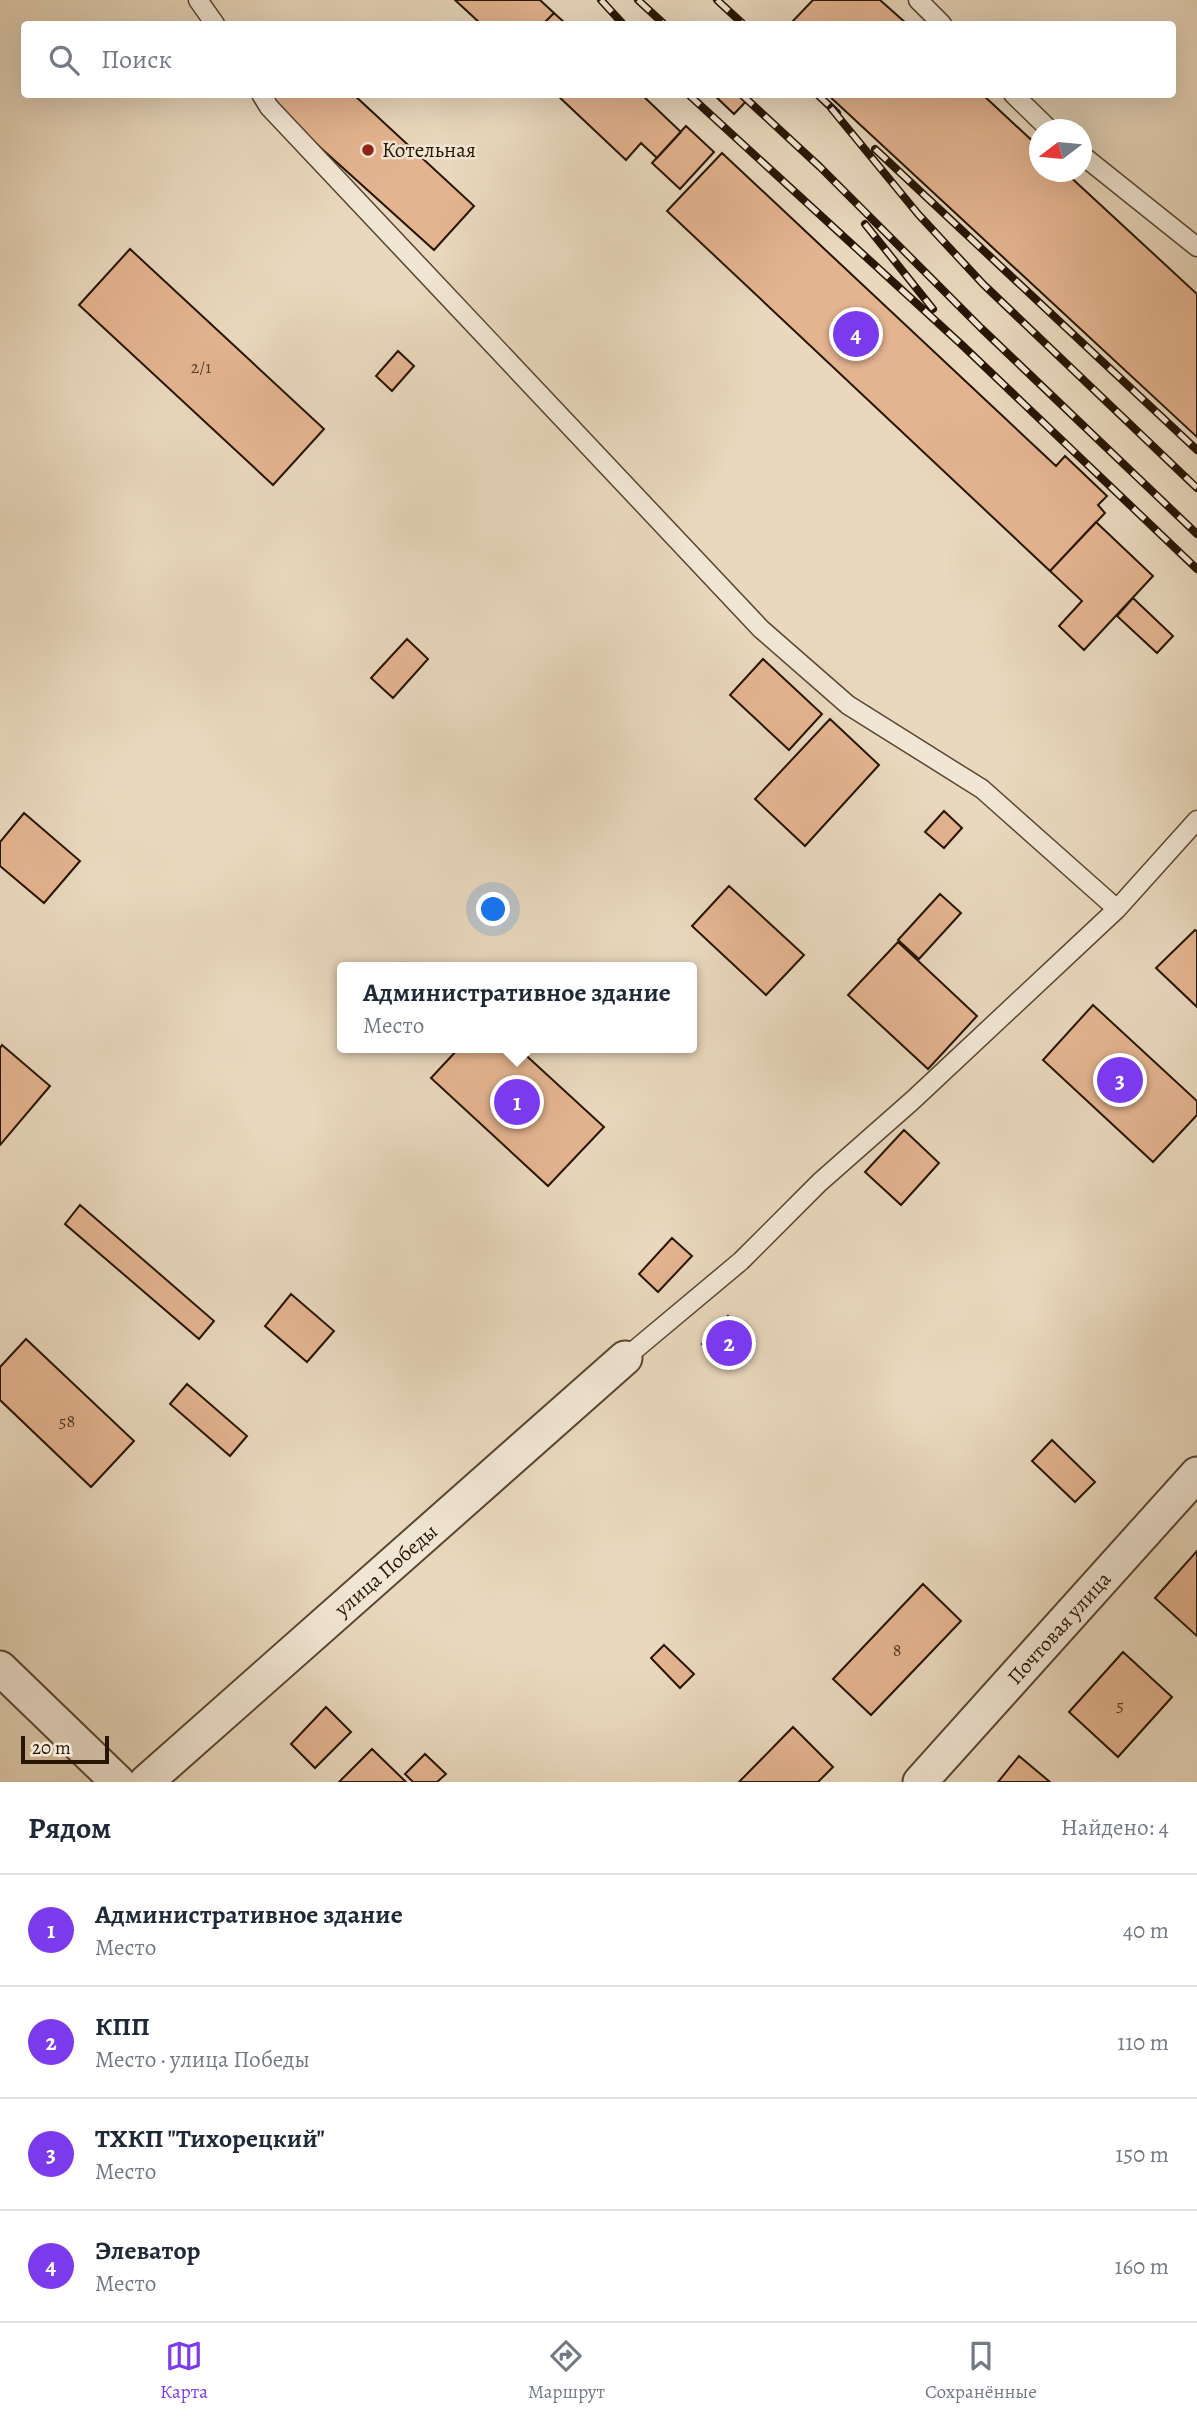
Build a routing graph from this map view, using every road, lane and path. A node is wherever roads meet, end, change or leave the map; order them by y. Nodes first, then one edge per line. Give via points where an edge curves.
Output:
1 (198, 0) edge
2 (918, 0) edge
3 (213, 21) edge
4 (939, 21) edge
5 (263, 98) edge
6 (1017, 98) edge
7 (1039, 119) edge
8 (1092, 163) edge
9 (1197, 247) edge
10 (1197, 820) edge
11 (1117, 909) junction
12 (625, 1358) joint
13 (1197, 1474) edge
14 (0, 1668) edge
15 (118, 1782) edge
16 (146, 1782) edge
17 (920, 1782) edge

1 - 3 lane
2 - 4 lane
5 - 11 lane via 761,629 848,705 982,789
6 - 7 lane
8 - 9 lane
10 - 11 lane
11 - 12 lane via 820,1182 741,1261
12 - 16 street, улица Победы
13 - 17 street, Почтовая улица
14 - 15 street

